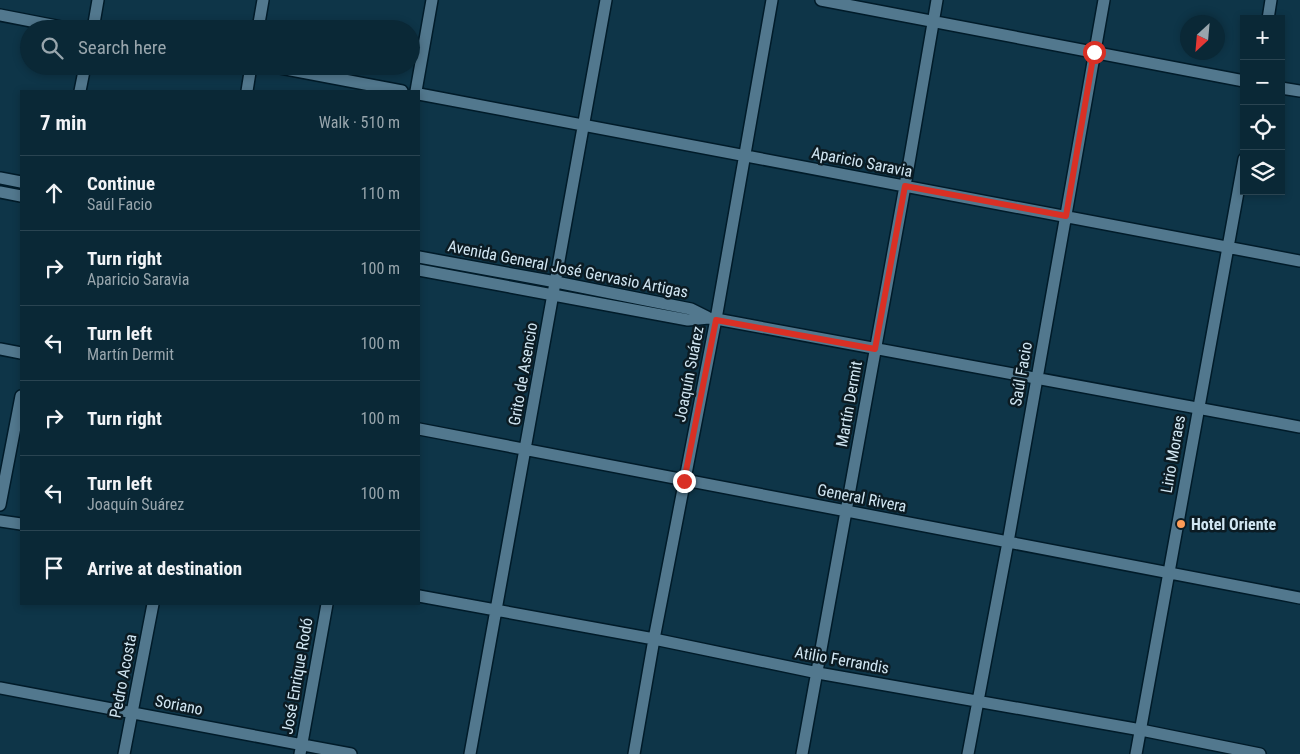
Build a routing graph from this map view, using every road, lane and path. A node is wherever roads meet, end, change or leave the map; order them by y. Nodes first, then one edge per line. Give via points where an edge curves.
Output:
1 (98, 0) edge
2 (263, 0) edge
3 (432, 0) edge
4 (606, 0) edge
5 (772, 0) edge
6 (821, 0) edge
7 (937, 0) edge
8 (1104, 0) edge
9 (1271, 0) edge
10 (0, 15) edge
11 (1269, 15) edge
12 (26, 20) edge
13 (94, 20) edge
14 (260, 20) edge
15 (933, 22) junction
16 (1094, 52) junction
17 (420, 68) edge
18 (83, 75) edge
19 (250, 75) edge
20 (318, 75) edge
21 (419, 75) edge
22 (1240, 80) edge
23 (1285, 89) edge
24 (80, 90) edge
25 (247, 90) edge
26 (397, 90) edge
27 (416, 90) edge
28 (1300, 91) edge
29 (420, 94) edge
30 (584, 126) junction
31 (745, 156) junction
32 (0, 178) edge
33 (20, 182) edge
34 (1240, 182) edge
35 (905, 186) junction
36 (0, 192) edge
37 (20, 196) edge
38 (1066, 216) junction
39 (1229, 247) junction
40 (420, 256) edge
41 (1300, 261) edge
42 (420, 270) edge
43 (556, 282) junction
44 (554, 294) junction
45 (712, 319) junction
46 (0, 349) edge
47 (875, 349) junction
48 (20, 353) edge
49 (1036, 379) junction
50 (20, 401) edge
51 (1198, 408) junction
52 (1300, 427) edge
53 (420, 429) edge
54 (526, 450) junction
55 (684, 481) junction
56 (0, 505) edge
57 (847, 512) junction
58 (0, 521) edge
59 (20, 524) edge
60 (1008, 542) junction
61 (1169, 573) junction
62 (420, 596) edge
63 (1300, 598) edge
64 (153, 605) edge
65 (327, 605) edge
66 (497, 610) junction
67 (654, 639) junction
68 (818, 673) junction
69 (0, 688) edge
70 (978, 701) junction
71 (132, 713) junction
72 (1141, 730) junction
73 (300, 749) edge
74 (124, 754) edge
75 (351, 754) edge
76 (470, 754) edge
77 (634, 754) edge
78 (802, 754) edge
79 (968, 754) edge
80 (1136, 754) edge
81 (1260, 754) edge

1 - 13 street
2 - 14 street
3 - 17 street
4 - 30 street, Grito de Asencio
5 - 31 street, Joaquín Suárez
6 - 15 street
7 - 15 street, Martín Dermit
8 - 16 street, Saúl Facio
9 - 11 street
10 - 12 street
15 - 16 street
15 - 35 street, Martín Dermit
16 - 22 street
16 - 38 street, Saúl Facio
18 - 24 street
19 - 25 street
20 - 26 street
21 - 27 street
23 - 28 street
29 - 30 street, Aparicio Saravia
30 - 31 street, Aparicio Saravia
30 - 43 street, Grito de Asencio
31 - 35 street, Aparicio Saravia
31 - 45 street, Joaquín Suárez
32 - 33 street
34 - 39 street, Lirio Moraes
35 - 38 street, Aparicio Saravia
35 - 47 street, Martín Dermit
36 - 37 street
38 - 39 street, Aparicio Saravia
38 - 49 street, Saúl Facio
39 - 41 street, Aparicio Saravia
39 - 51 street, Lirio Moraes
40 - 43 street, Avenida General José Gervasio Artigas
42 - 44 street, Avenida General José Gervasio Artigas
43 - 44 street, Grito de Asencio
43 - 45 street, Avenida General José Gervasio Artigas via 690,309
44 - 45 street, Avenida General José Gervasio Artigas via 688,320
44 - 54 street, Grito de Asencio
45 - 47 street, Avenida General José Gervasio Artigas
45 - 55 street, Joaquín Suárez
46 - 48 street
47 - 49 street, Avenida General José Gervasio Artigas
47 - 57 street, Martín Dermit
49 - 51 street, Avenida General José Gervasio Artigas
49 - 60 street, Saúl Facio
50 - 56 street
51 - 52 street, Avenida General José Gervasio Artigas
51 - 61 street, Lirio Moraes
53 - 54 street, General Rivera
54 - 55 street, General Rivera
54 - 66 street, Grito de Asencio
55 - 57 street, General Rivera
55 - 67 street, Joaquín Suárez
57 - 60 street, General Rivera
57 - 68 street, Martín Dermit
58 - 59 street
60 - 61 street, General Rivera
60 - 70 street, Saúl Facio
61 - 63 street, General Rivera
61 - 72 street, Lirio Moraes
62 - 66 street, Atilio Ferrandis
64 - 71 street, Pedro Acosta
65 - 73 street, José Enrique Rodó
66 - 67 street, Atilio Ferrandis
66 - 76 street, Grito de Asencio
67 - 68 street, Atilio Ferrandis
67 - 77 street, Joaquín Suárez
68 - 70 street, Atilio Ferrandis
68 - 78 street, Martín Dermit
69 - 71 street, Soriano
70 - 72 street, Atilio Ferrandis
70 - 79 street, Saúl Facio
71 - 73 street, Soriano
71 - 74 street, Pedro Acosta
72 - 80 street, Lirio Moraes
72 - 81 street, Atilio Ferrandis
73 - 75 street, Soriano

